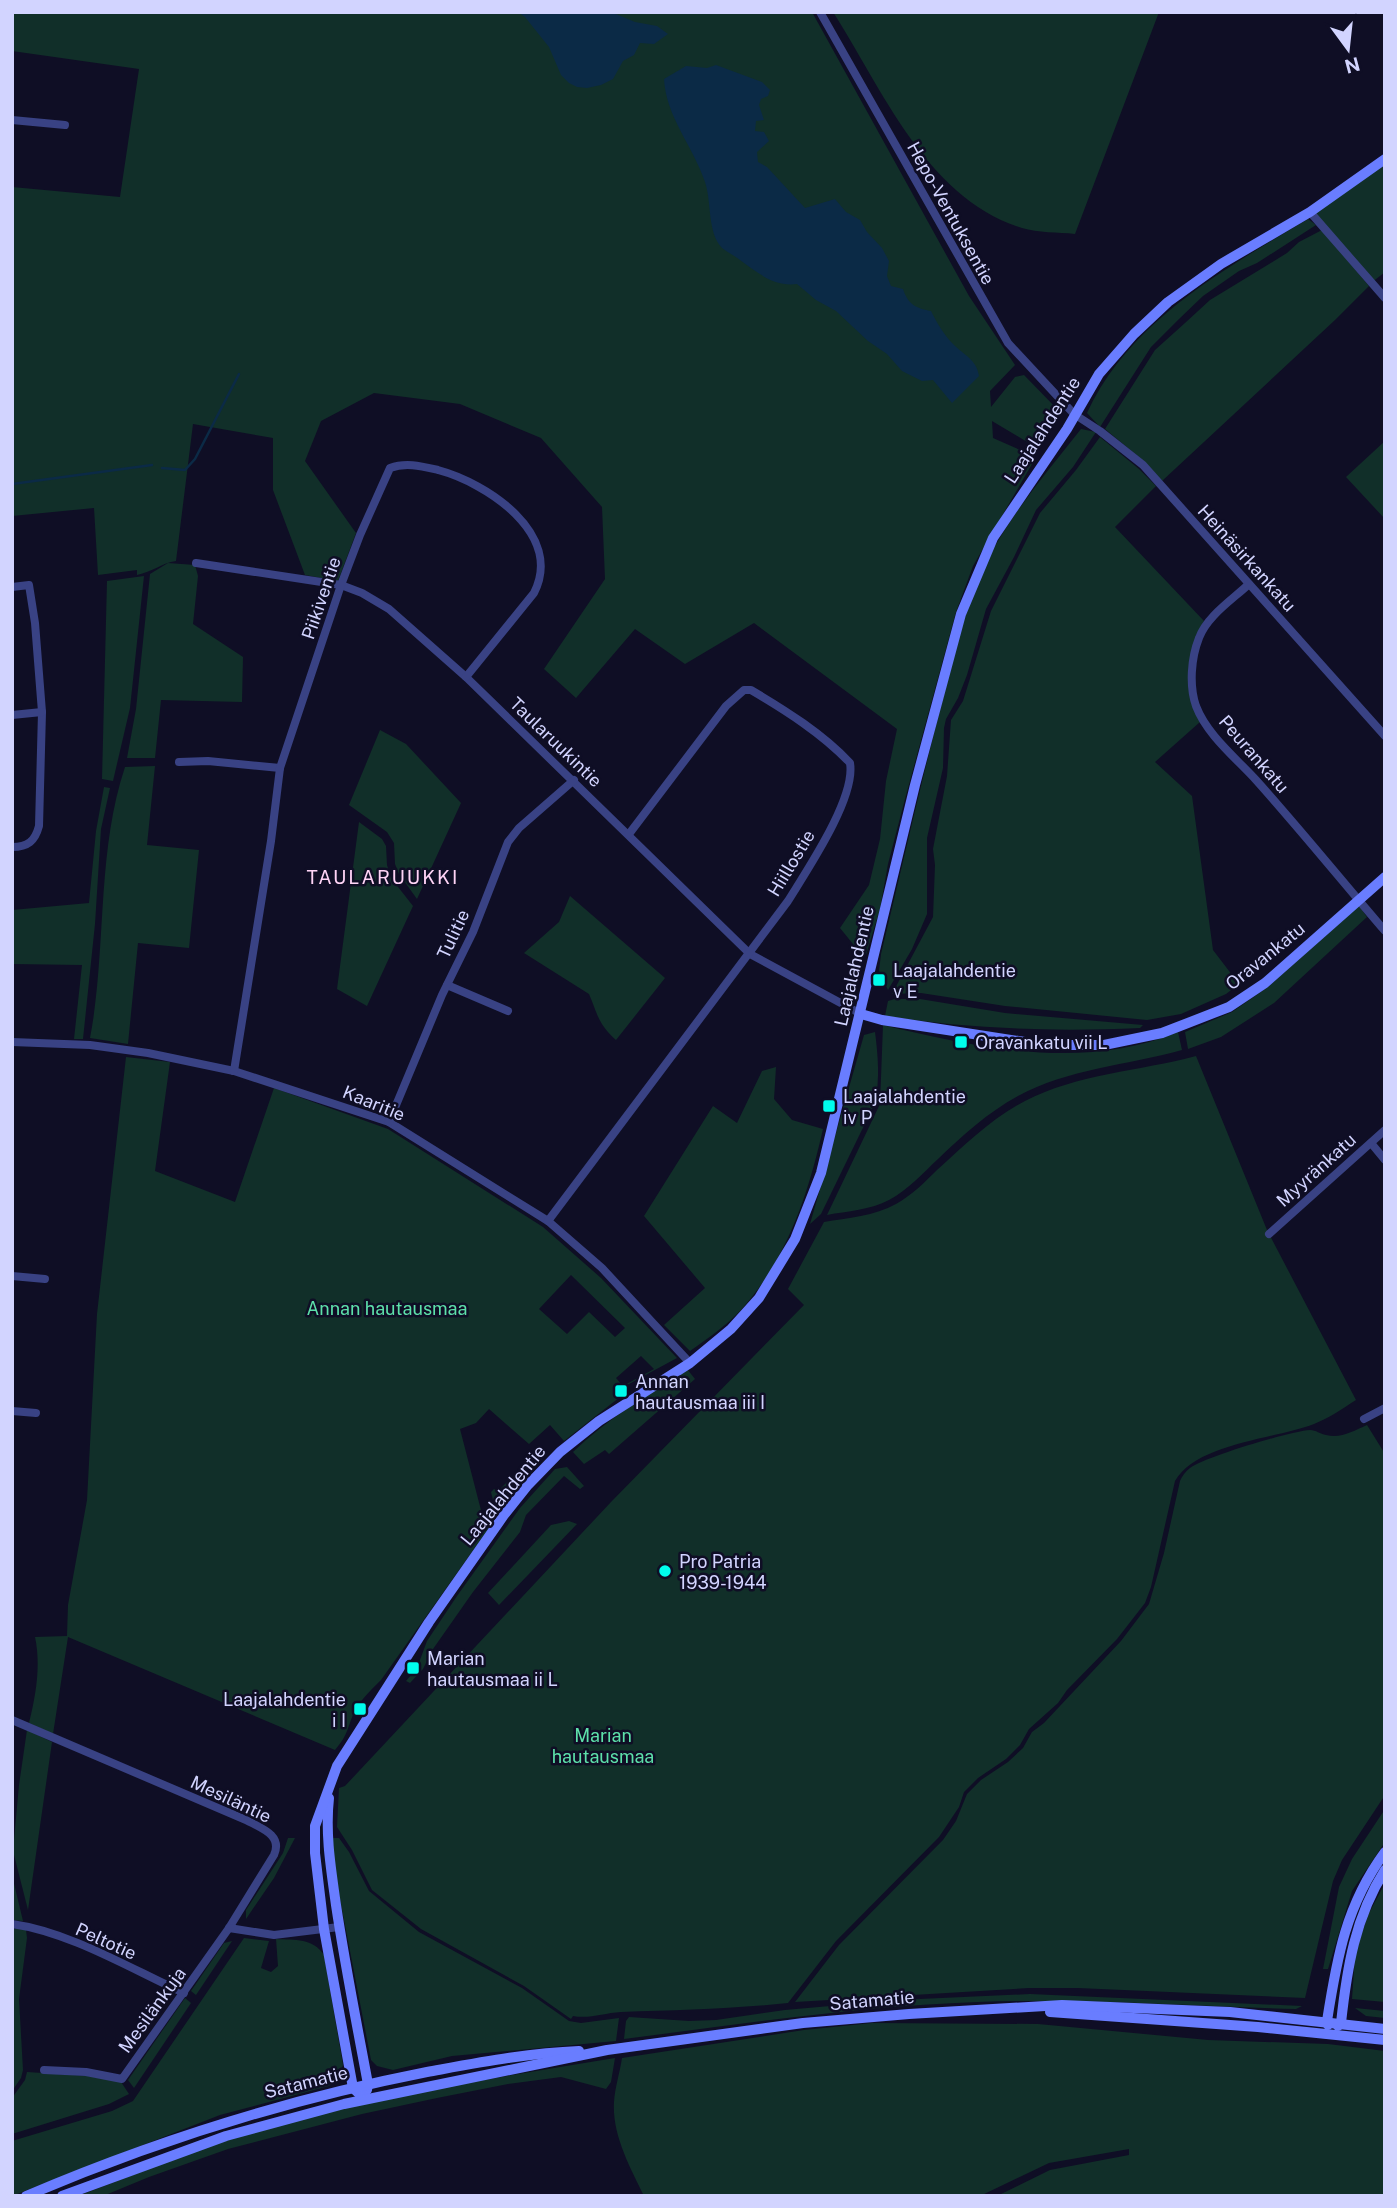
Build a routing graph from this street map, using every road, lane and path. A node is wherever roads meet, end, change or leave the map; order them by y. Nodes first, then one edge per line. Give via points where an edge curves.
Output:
1 (820, 12) edge
2 (12, 120) edge
3 (65, 125) dead end
4 (1385, 159) edge
5 (1310, 212) junction
6 (1385, 298) edge
7 (1074, 414) junction
8 (196, 563) dead end
9 (1249, 584) junction
10 (341, 585) junction
11 (12, 587) edge
12 (466, 677) junction
13 (42, 712) junction
14 (12, 715) edge
15 (1385, 736) edge
16 (179, 762) dead end
17 (280, 768) junction
18 (574, 780) junction
19 (629, 834) junction
20 (12, 847) edge
21 (1385, 877) edge
22 (1359, 900) junction
23 (1385, 930) edge
24 (750, 954) junction
25 (447, 985) junction
26 (508, 1011) dead end
27 (861, 1014) junction
28 (12, 1042) edge
29 (234, 1071) junction
30 (389, 1122) junction
31 (1385, 1130) edge
32 (1371, 1143) junction
33 (1385, 1160) edge
34 (548, 1221) junction
35 (1269, 1234) dead end
36 (12, 1276) edge
37 (45, 1279) dead end
38 (690, 1363) junction
39 (1385, 1408) edge
40 (12, 1411) edge
41 (36, 1413) dead end
42 (1364, 1419) dead end
43 (12, 1720) edge
44 (331, 1782) junction
45 (1385, 1852) edge
46 (1385, 1870) edge
47 (12, 1924) edge
48 (339, 1927) junction
49 (229, 1928) junction
50 (324, 1929) junction
51 (184, 1993) junction
52 (1016, 2009) junction
53 (1326, 2021) junction
54 (1340, 2023) junction
55 (1385, 2029) edge
56 (1331, 2034) junction
57 (1385, 2040) edge
58 (607, 2050) junction
59 (44, 2070) dead end
60 (368, 2084) junction
61 (353, 2088) junction
62 (365, 2099) junction
63 (26, 2196) edge
64 (62, 2196) edge

1 - 7 street, Hepo-Ventuksentie via 996,324 1023,361
2 - 3 street
4 - 5 street, Laajalahdentie
5 - 6 street
5 - 7 street, Laajalahdentie via 1221,264 1168,302 1099,374
7 - 9 street, Heinäsirkankatu via 1143,465
7 - 27 street, Laajalahdentie via 993,538 961,614
8 - 10 street, Taularuukintie
9 - 15 street, Heinäsirkankatu
9 - 22 street, Peurankatu via 1199,636 1192,676 1196,706 1216,737
10 - 12 street, Taularuukintie via 389,609
10 - 12 street, Piikiventie via 390,468 408,464 428,468 487,489 524,524 542,565 541,579
10 - 17 street, Piikiventie
11 - 13 street via 29,585
12 - 18 street, Taularuukintie
13 - 14 street
13 - 20 street via 39,826 32,842
16 - 17 street
17 - 29 street, Piikiventie
18 - 19 street, Taularuukintie
18 - 25 street, Tulitie via 508,842
19 - 24 street, Taularuukintie
19 - 24 street, Hiillostie via 726,706 744,690 751,690 840,752 850,762 846,796 819,850
21 - 22 street, Oravankatu
22 - 23 street, Peurankatu
22 - 27 street, Oravankatu via 1265,984 1229,1007 1162,1033 1104,1045 1044,1045
24 - 27 street, Taularuukintie
24 - 34 street, Hiillostie
25 - 26 street
25 - 30 street, Tulitie
27 - 38 street, Laajalahdentie via 821,1173 794,1239 745,1315
28 - 29 street, Kaaritie via 119,1048
29 - 30 street, Kaaritie
30 - 34 street, Kaaritie
31 - 32 street, Myyränkatu
32 - 33 street
32 - 35 street, Myyränkatu
34 - 38 street, Kaaritie via 602,1268
36 - 37 street
38 - 44 street, Laajalahdentie via 598,1421 528,1485 429,1622 344,1752
39 - 42 street
40 - 41 street
43 - 49 street, Mesiläntie via 246,1820 275,1837 277,1850
44 - 48 street, Laajalahdentie via 326,1827
44 - 50 street, Laajalahdentie via 315,1826
45 - 53 street via 1362,1886 1346,1923
46 - 54 street via 1356,1933
47 - 51 street, Peltotie via 80,1945
48 - 50 street
48 - 60 street, Laajalahdentie
49 - 50 street via 274,1935
49 - 51 street, Mesilänkuja
50 - 61 street, Laajalahdentie
51 - 59 street, Mesilänkuja via 122,2079
52 - 53 street, Satamatie via 1062,2005 1230,2011
52 - 56 street, Satamatie
52 - 58 street, Satamatie via 816,2022
53 - 54 street, Satamatie
53 - 56 street
54 - 55 street, Satamatie
54 - 56 street
56 - 57 street, Satamatie
58 - 60 street, Satamatie via 519,2057
58 - 62 street, Satamatie
60 - 61 street, Satamatie
60 - 62 street, Laajalahdentie
61 - 62 street
61 - 63 street, Satamatie via 220,2123
62 - 64 street, Satamatie via 226,2136

